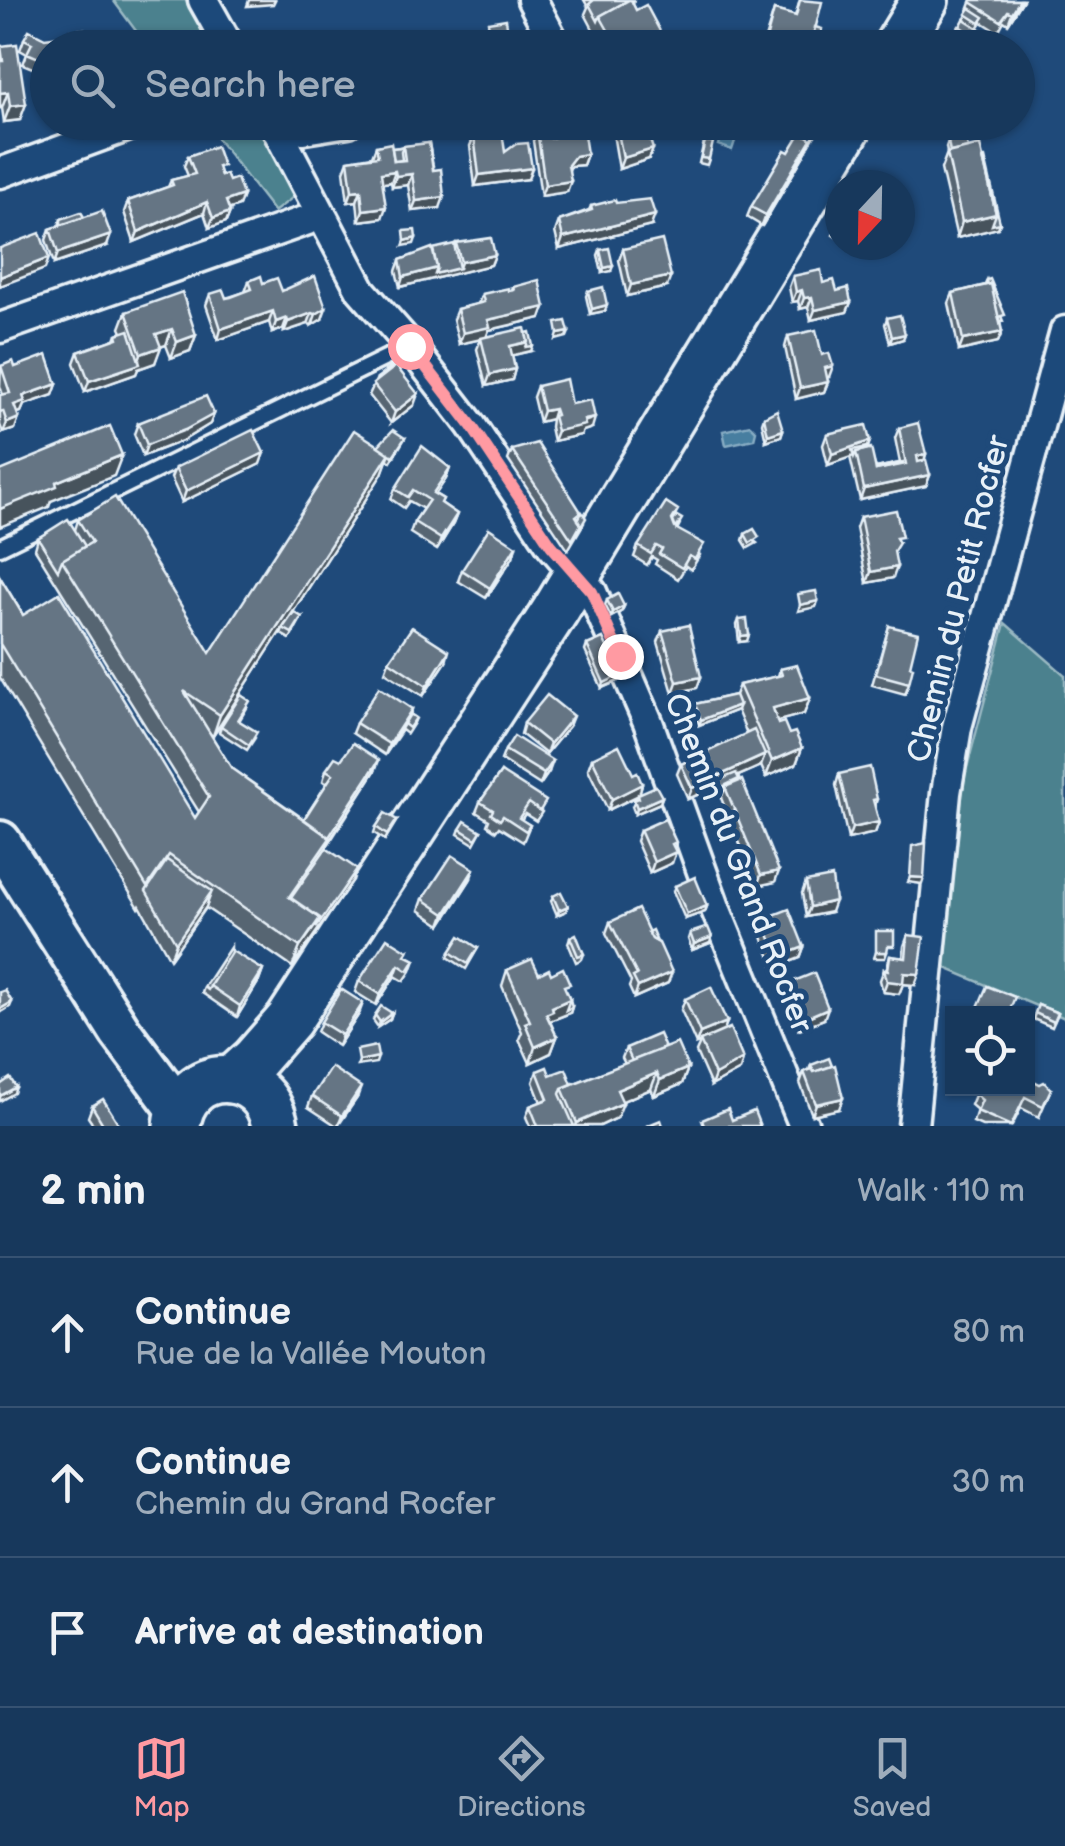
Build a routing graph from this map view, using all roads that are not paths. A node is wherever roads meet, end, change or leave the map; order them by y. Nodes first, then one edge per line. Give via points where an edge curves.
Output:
1 (203, 0) edge
2 (532, 0) edge
3 (925, 0) edge
4 (220, 30) edge
5 (548, 30) edge
6 (907, 30) edge
7 (90, 140) edge
8 (282, 140) edge
9 (840, 140) edge
10 (0, 173) edge
11 (319, 216) junction
12 (0, 328) edge
13 (1065, 331) edge
14 (410, 346) junction
15 (0, 548) edge
16 (578, 574) junction
17 (0, 842) edge
18 (223, 1104) edge
19 (804, 1126) edge
20 (913, 1126) edge

1 - 4 street
2 - 5 street
3 - 6 main road
7 - 10 street
8 - 11 street, Chemin du Grand Rocfer
9 - 16 main road
11 - 12 street
11 - 14 street, Chemin du Grand Rocfer via 360,290
13 - 20 street, Chemin du Petit Rocfer via 957,728
14 - 15 lane
14 - 16 street, Chemin du Grand Rocfer
16 - 18 main road via 289,1020 270,1068
16 - 19 street, Chemin du Grand Rocfer via 648,722
17 - 18 street via 120,1031

